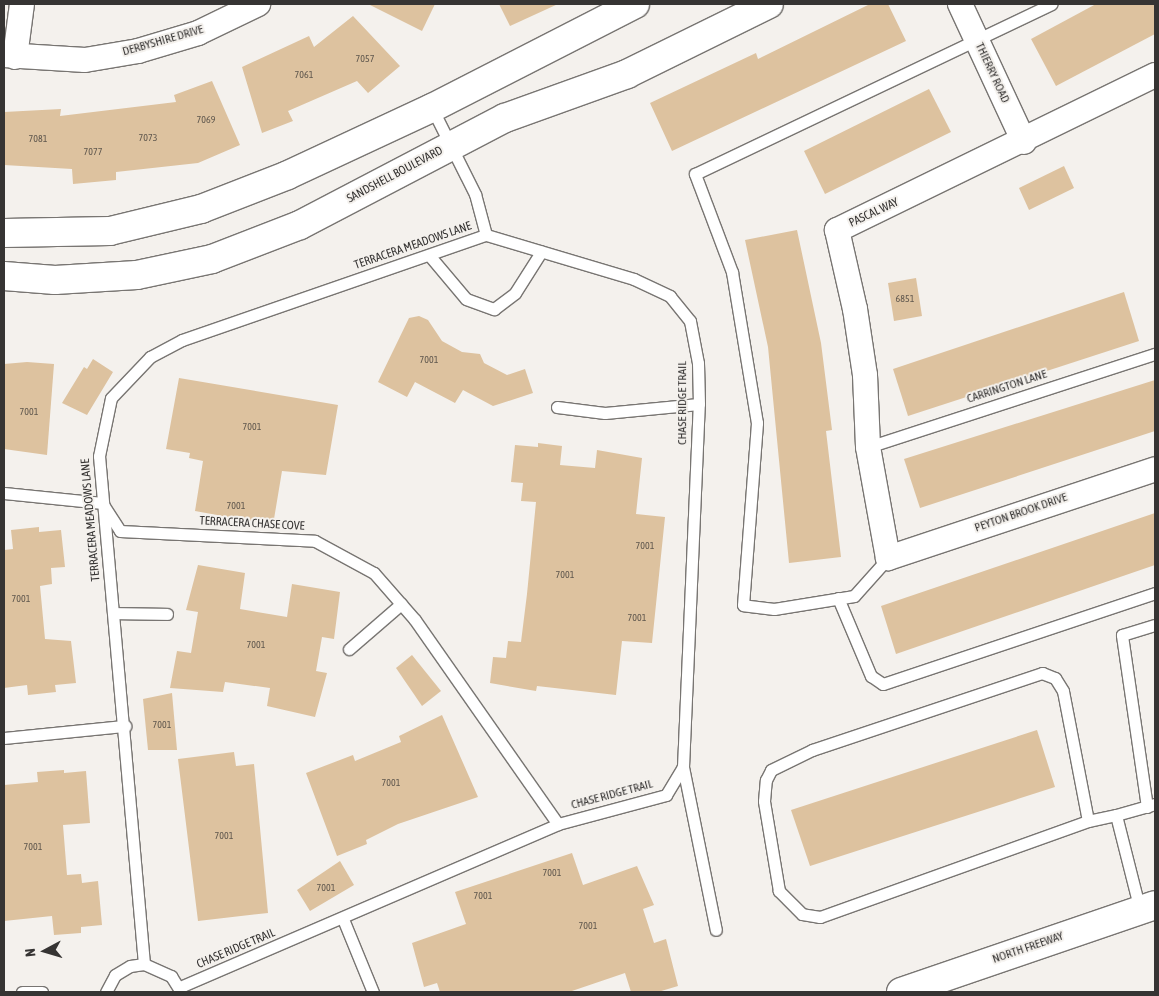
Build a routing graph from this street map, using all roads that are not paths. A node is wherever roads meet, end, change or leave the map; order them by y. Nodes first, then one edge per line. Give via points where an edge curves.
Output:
1 (22, 4) edge
2 (258, 4) edge
3 (634, 4) edge
4 (770, 4) edge
5 (960, 4) edge
6 (1050, 4) edge
7 (977, 41) junction
8 (9, 56) edge
9 (1155, 75) edge
10 (432, 108) junction
11 (1024, 142) junction
12 (452, 146) junction
13 (4, 233) edge
14 (486, 235) junction
15 (541, 252) junction
16 (430, 255) junction
17 (4, 276) edge
18 (690, 322) joint
19 (1155, 354) edge
20 (699, 404) junction
21 (557, 406) dead end
22 (868, 448) junction
23 (1155, 469) edge
24 (4, 493) edge
25 (102, 503) junction
26 (888, 558) junction
27 (1155, 593) edge
28 (838, 598) junction
29 (401, 604) junction
30 (114, 613) junction
31 (167, 614) dead end
32 (1155, 625) edge
33 (349, 649) dead end
34 (125, 726) junction
35 (4, 738) edge
36 (683, 767) junction
37 (1151, 805) edge
38 (1116, 815) junction
39 (1088, 821) junction
40 (558, 824) junction
41 (1148, 908) edge
42 (343, 919) junction
43 (716, 930) dead end
44 (144, 964) junction
45 (180, 990) edge
46 (22, 992) edge
47 (42, 992) edge
48 (106, 992) edge
49 (373, 992) edge
50 (901, 992) edge

1 - 8 street
2 - 8 street, DERBYSHIRE DRIVE via 198,33 138,51 85,60
3 - 10 street
4 - 12 street, SANDSHELL BOULEVARD via 627,74 505,118
5 - 7 street, THIERRY ROAD
6 - 7 lane
7 - 11 street, THIERRY ROAD
7 - 28 lane via 695,174 732,272 757,423 743,605 774,609
9 - 11 street, PASCAL WAY
10 - 12 lane, TERRACERA MEADOWS LANE
10 - 13 street via 288,175 201,209 110,231
11 - 22 street, PASCAL WAY via 836,230 855,309 865,375
12 - 14 lane, TERRACERA MEADOWS LANE via 475,194
12 - 17 street, SANDSHELL BOULEVARD via 300,226 212,260 137,275 55,280
14 - 15 lane, TERRACERA MEADOWS LANE
14 - 16 lane, TERRACERA MEADOWS LANE
15 - 16 lane via 516,294 494,309 466,299
15 - 18 lane, TERRACERA MEADOWS LANE via 634,279 670,296
16 - 25 lane, TERRACERA MEADOWS LANE via 182,340 150,357 111,398 99,456
18 - 20 lane, CHASE RIDGE TRAIL via 698,363
19 - 22 lane, CARRINGTON LANE
20 - 21 lane via 605,413
20 - 36 lane, CHASE RIDGE TRAIL
22 - 26 street, PASCAL WAY
23 - 26 street, PEYTON BROOK DRIVE
24 - 25 lane
25 - 29 lane, TERRACERA CHASE COVE via 120,530 315,541 374,573
25 - 30 lane, TERRACERA MEADOWS LANE
26 - 28 lane via 854,596
27 - 28 lane via 883,684 871,676
29 - 33 lane
29 - 40 lane, TERRACERA CHASE COVE
30 - 31 lane
30 - 34 lane, TERRACERA MEADOWS LANE
32 - 37 lane via 1122,635
34 - 35 lane
34 - 44 lane, TERRACERA MEADOWS LANE
36 - 40 lane, CHASE RIDGE TRAIL via 666,795
36 - 43 lane
37 - 38 lane
38 - 39 lane
38 - 41 lane
39 - 39 lane via 1063,691 1055,678 1042,673 812,750 771,770 766,780 764,801 780,892 802,914 820,917
40 - 42 lane, CHASE RIDGE TRAIL via 391,893
41 - 50 street, NORTH FREEWAY
42 - 45 lane, CHASE RIDGE TRAIL
42 - 49 lane
44 - 45 lane via 160,968
44 - 48 lane via 130,966 115,976
46 - 47 lane

